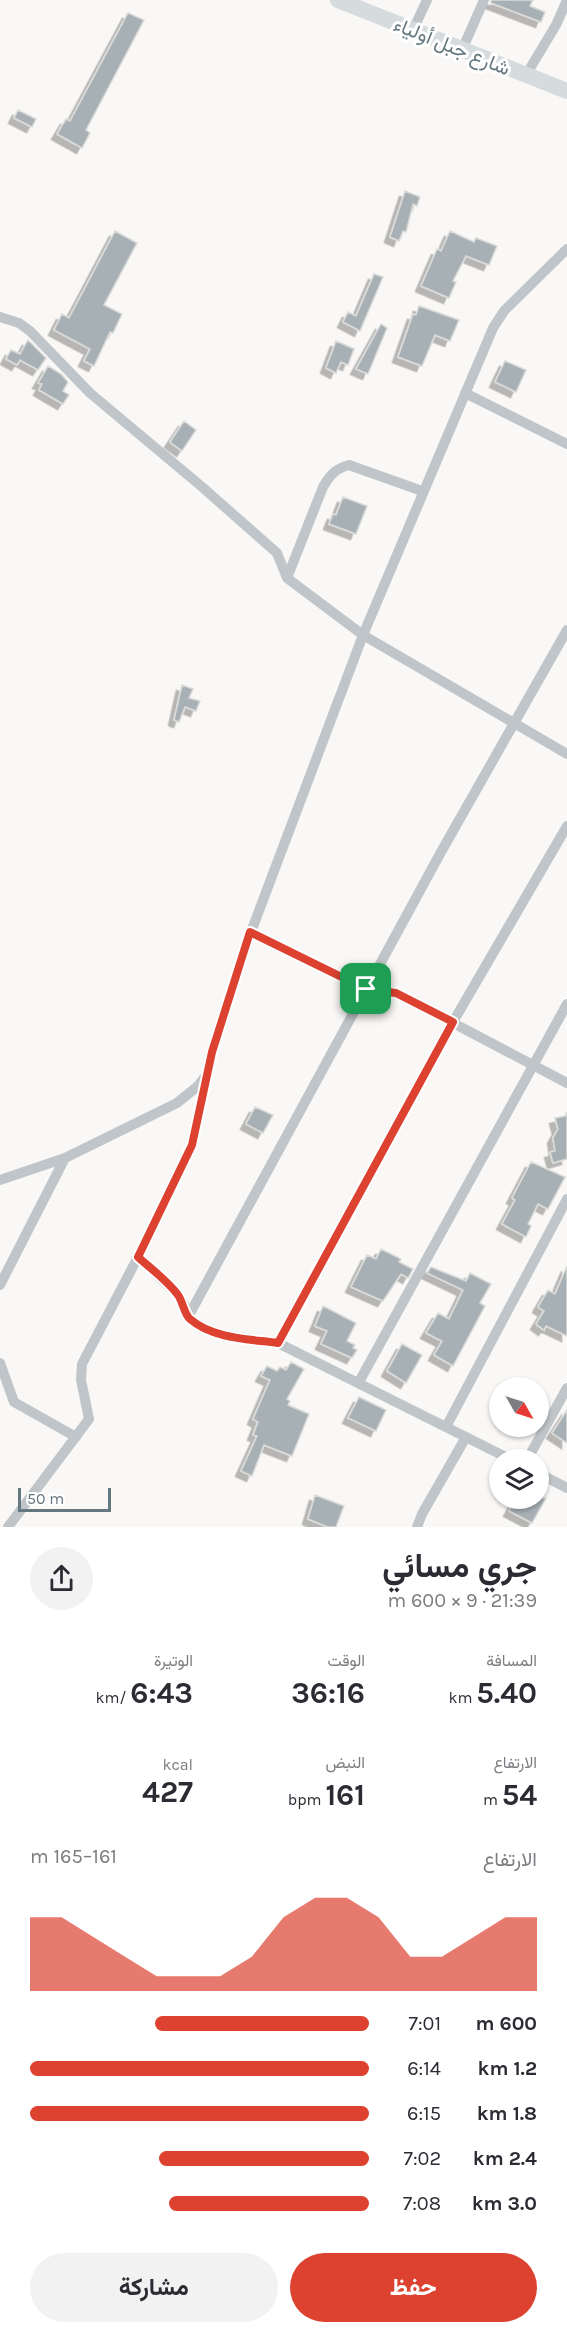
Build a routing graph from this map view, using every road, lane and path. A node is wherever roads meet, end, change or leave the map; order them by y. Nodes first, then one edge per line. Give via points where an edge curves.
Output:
1 (427, 0) edge
2 (484, 0) edge
3 (567, 0) edge
4 (347, 2) edge
5 (413, 30) junction
6 (462, 50) junction
7 (526, 75) junction
8 (567, 91) edge
9 (567, 249) edge
10 (0, 317) edge
11 (465, 393) junction
12 (567, 444) edge
13 (423, 491) junction
14 (287, 578) junction
15 (567, 630) edge
16 (363, 635) junction
17 (515, 722) junction
18 (567, 754) edge
19 (567, 826) edge
20 (250, 932) junction
21 (366, 989) junction
22 (567, 1004) edge
23 (453, 1022) junction
24 (533, 1065) junction
25 (206, 1075) junction
26 (567, 1083) edge
27 (65, 1158) junction
28 (0, 1180) edge
29 (567, 1199) edge
30 (138, 1257) junction
31 (0, 1285) edge
32 (188, 1317) junction
33 (278, 1343) junction
34 (0, 1363) edge
35 (359, 1382) junction
36 (567, 1388) edge
37 (0, 1392) edge
38 (14, 1402) junction
39 (446, 1427) junction
40 (76, 1437) junction
41 (466, 1437) junction
42 (490, 1449) edge
43 (533, 1449) edge
44 (549, 1479) edge
45 (567, 1488) edge
46 (8, 1527) edge
47 (417, 1527) edge

1 - 5 street
2 - 6 street
3 - 7 street
4 - 5 highway, شارع جبل أولياء
5 - 6 highway, شارع جبل أولياء
6 - 7 highway, شارع جبل أولياء
7 - 8 highway, شارع جبل أولياء
9 - 11 street via 504,311
10 - 14 street via 30,332 90,393 277,553
11 - 12 street
11 - 13 street
13 - 14 street via 349,465 339,468 323,487
13 - 16 street
14 - 16 street
15 - 17 street
16 - 17 street
16 - 20 street
17 - 18 street
17 - 21 street
19 - 23 street
20 - 21 street
20 - 25 street
21 - 23 street via 396,993
21 - 32 street
22 - 24 street
23 - 24 street
23 - 33 street
24 - 26 street
24 - 35 street
25 - 27 street via 177,1103
25 - 30 street via 192,1145
27 - 28 street
27 - 31 street
29 - 39 street
30 - 32 street via 176,1293
30 - 40 street via 82,1364 81,1380 89,1415
32 - 33 street via 202,1328 220,1334
33 - 35 street
34 - 38 street
35 - 39 street
36 - 43 street
37 - 38 street
38 - 40 street
39 - 41 street
40 - 46 street
41 - 42 street
41 - 47 street
44 - 45 street

